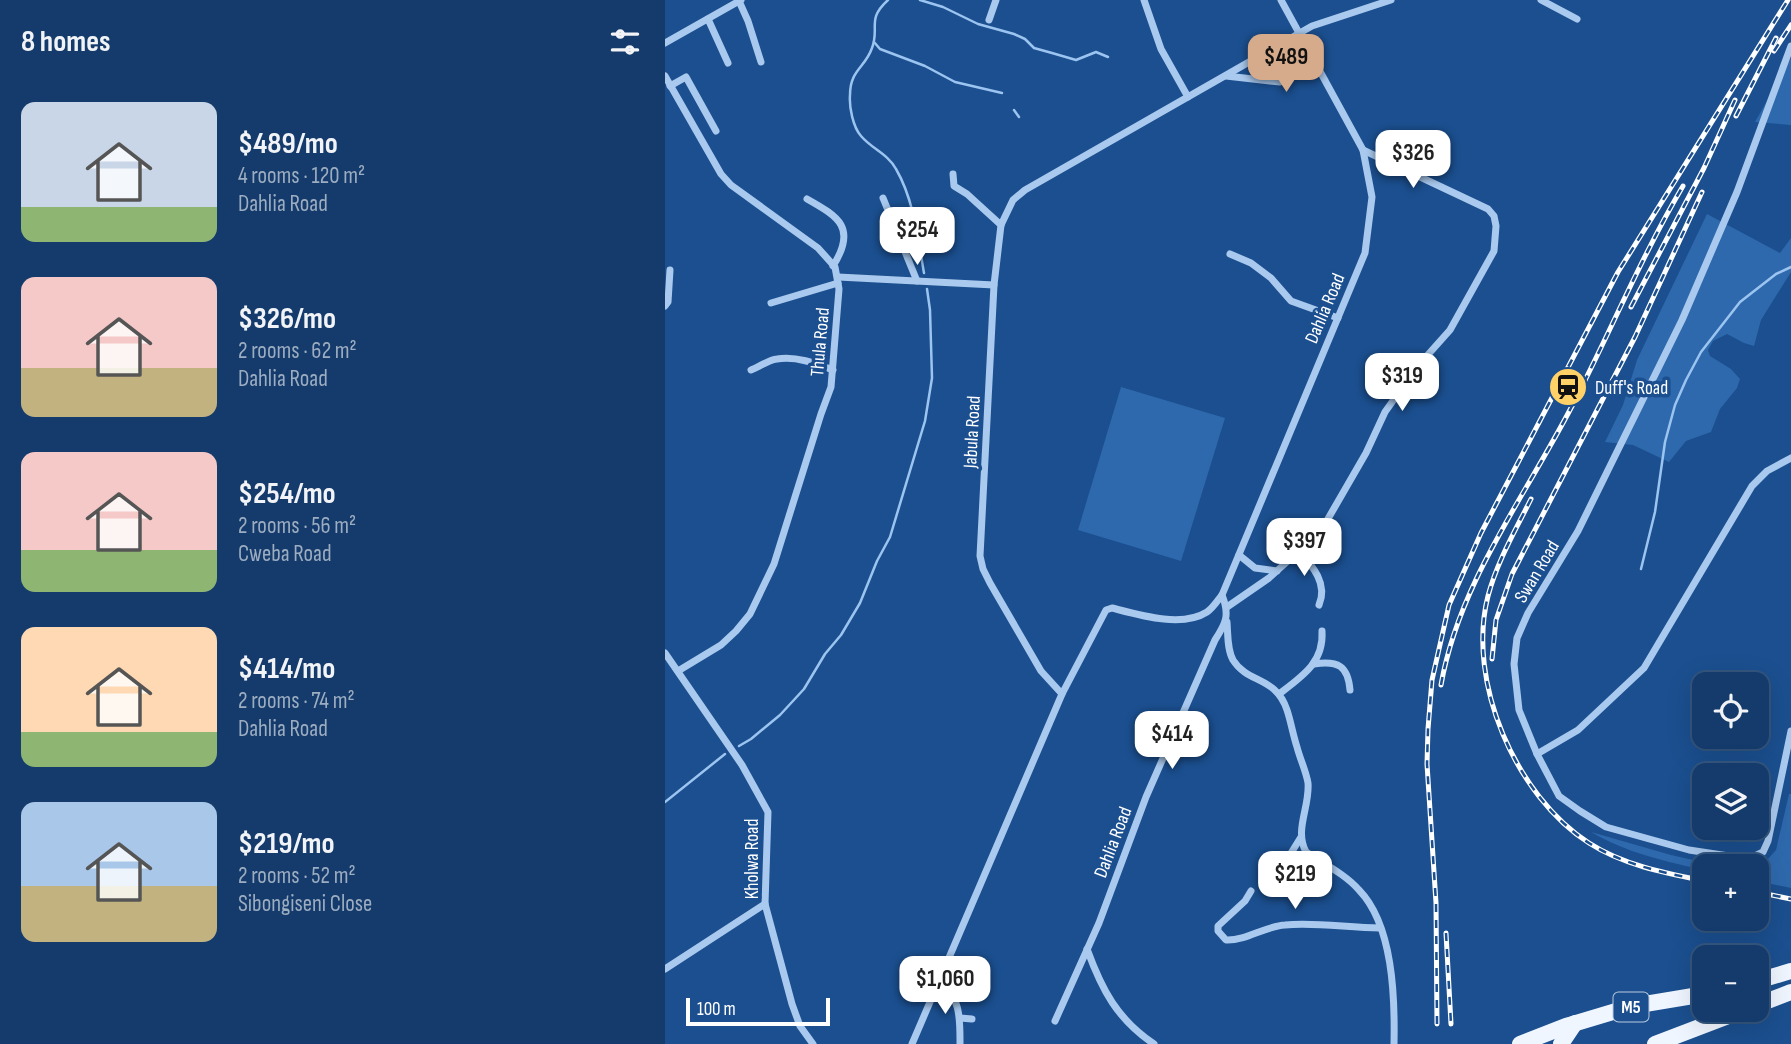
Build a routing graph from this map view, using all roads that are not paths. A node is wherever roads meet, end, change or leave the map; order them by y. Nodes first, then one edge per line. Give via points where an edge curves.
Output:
1 (996, 0) edge
2 (1144, 0) edge
3 (1281, 0) edge
4 (1388, 0) edge
5 (1541, 0) edge
6 (740, 1) edge
7 (708, 19) junction
8 (1577, 19) dead end
9 (989, 20) dead end
10 (1298, 34) junction
11 (665, 43) edge
12 (1282, 43) junction
13 (1791, 46) edge
14 (761, 62) dead end
15 (728, 63) dead end
16 (665, 76) edge
17 (1225, 76) junction
18 (670, 86) junction
19 (1188, 97) junction
20 (716, 131) dead end
21 (1363, 150) junction
22 (953, 174) dead end
23 (883, 198) dead end
24 (807, 199) dead end
25 (1001, 225) junction
26 (1230, 254) dead end
27 (834, 266) junction
28 (670, 270) dead end
29 (838, 280) junction
30 (917, 281) junction
31 (994, 285) junction
32 (771, 303) dead end
33 (665, 306) edge
34 (1338, 318) junction
35 (751, 370) dead end
36 (833, 370) junction
37 (1791, 458) edge
38 (1299, 552) junction
39 (1239, 555) junction
40 (1277, 571) junction
41 (1222, 595) junction
42 (1319, 606) dead end
43 (1227, 607) junction
44 (1227, 622) junction
45 (1322, 631) dead end
46 (665, 653) edge
47 (1314, 664) junction
48 (678, 671) junction
49 (1350, 690) dead end
50 (1062, 694) junction
51 (1279, 694) junction
52 (1791, 731) edge
53 (1537, 754) junction
54 (1301, 837) junction
55 (1274, 872) dead end
56 (1251, 891) dead end
57 (765, 904) junction
58 (1380, 928) junction
59 (1087, 948) junction
60 (665, 969) edge
61 (1791, 971) edge
62 (1769, 977) edge
63 (938, 982) junction
64 (1791, 992) edge
65 (1692, 996) edge
66 (1769, 1000) edge
67 (960, 1018) junction
68 (972, 1019) dead end
69 (1055, 1021) dead end
70 (1713, 1022) edge
71 (1575, 1023) junction
72 (960, 1043) edge
73 (813, 1044) edge
74 (912, 1044) edge
75 (1154, 1044) edge
76 (1394, 1044) edge
77 (1520, 1044) edge
78 (1561, 1044) edge
79 (1655, 1044) edge

1 - 9 street
2 - 19 street via 1161,49
3 - 10 street, Dahlia Road
4 - 10 street, Jabula Road
5 - 8 street
6 - 7 street
6 - 14 street
7 - 11 street
7 - 15 street
10 - 12 street, Jabula Road
10 - 21 street, Dahlia Road
12 - 17 street, Jabula Road
12 - 17 street via 1288,58 1280,82
13 - 53 street, Swan Road via 1741,182 1682,320 1578,531 1517,638 1515,689
16 - 18 street, Thula Road
17 - 19 street, Jabula Road
18 - 20 street via 687,77
18 - 27 street, Thula Road via 731,185 818,248
19 - 25 street, Jabula Road via 1025,190 1013,200
21 - 34 street, Dahlia Road via 1372,197 1370,224 1365,253
21 - 38 street via 1482,205 1494,216 1496,240 1450,330 1385,412 1325,524
22 - 25 street via 954,186
23 - 30 street
24 - 27 street via 838,219 844,230 845,243
25 - 31 street, Jabula Road
26 - 34 street via 1251,263 1291,301
27 - 29 street, Thula Road
28 - 33 street
29 - 30 street
29 - 32 street
29 - 36 street, Thula Road
30 - 31 street
31 - 50 street, Jabula Road via 980,556 990,583 1041,671
34 - 39 street, Dahlia Road
35 - 36 street via 782,359 805,360
36 - 48 street, Thula Road via 774,564 750,614 721,645
37 - 53 street via 1752,485 1644,668 1578,730
38 - 40 street
38 - 42 street via 1317,574 1322,596
39 - 40 street via 1255,568
39 - 41 street, Dahlia Road
40 - 43 street
41 - 43 street, Dahlia Road
41 - 50 street via 1210,610 1187,617 1155,619 1106,610
43 - 44 street, Dahlia Road
44 - 51 street via 1234,660
44 - 59 street, Dahlia Road via 1146,797
45 - 47 street via 1322,650
46 - 48 street, Kholwa Road
47 - 49 street via 1342,667 1349,676
47 - 51 street
48 - 57 street, Kholwa Road via 768,812
50 - 63 street
51 - 54 street via 1307,779
52 - 53 street, Swan Road via 1769,841 1763,852 1742,859 1606,827 1559,796
54 - 55 street
54 - 58 street via 1306,852 1359,889 1377,913
56 - 58 street via 1218,926 1226,940 1285,925
57 - 60 street
57 - 73 street, Kholwa Road via 792,1004
58 - 76 street via 1396,1010
59 - 69 street, Dahlia Road
59 - 75 street via 1108,998 1140,1035
61 - 62 main road
63 - 67 street via 952,994
63 - 74 street
64 - 66 main road
65 - 71 main road, M5 via 1633,1006
67 - 68 street
67 - 72 street
70 - 79 main road, M5
71 - 77 main road, M5
71 - 78 main road

